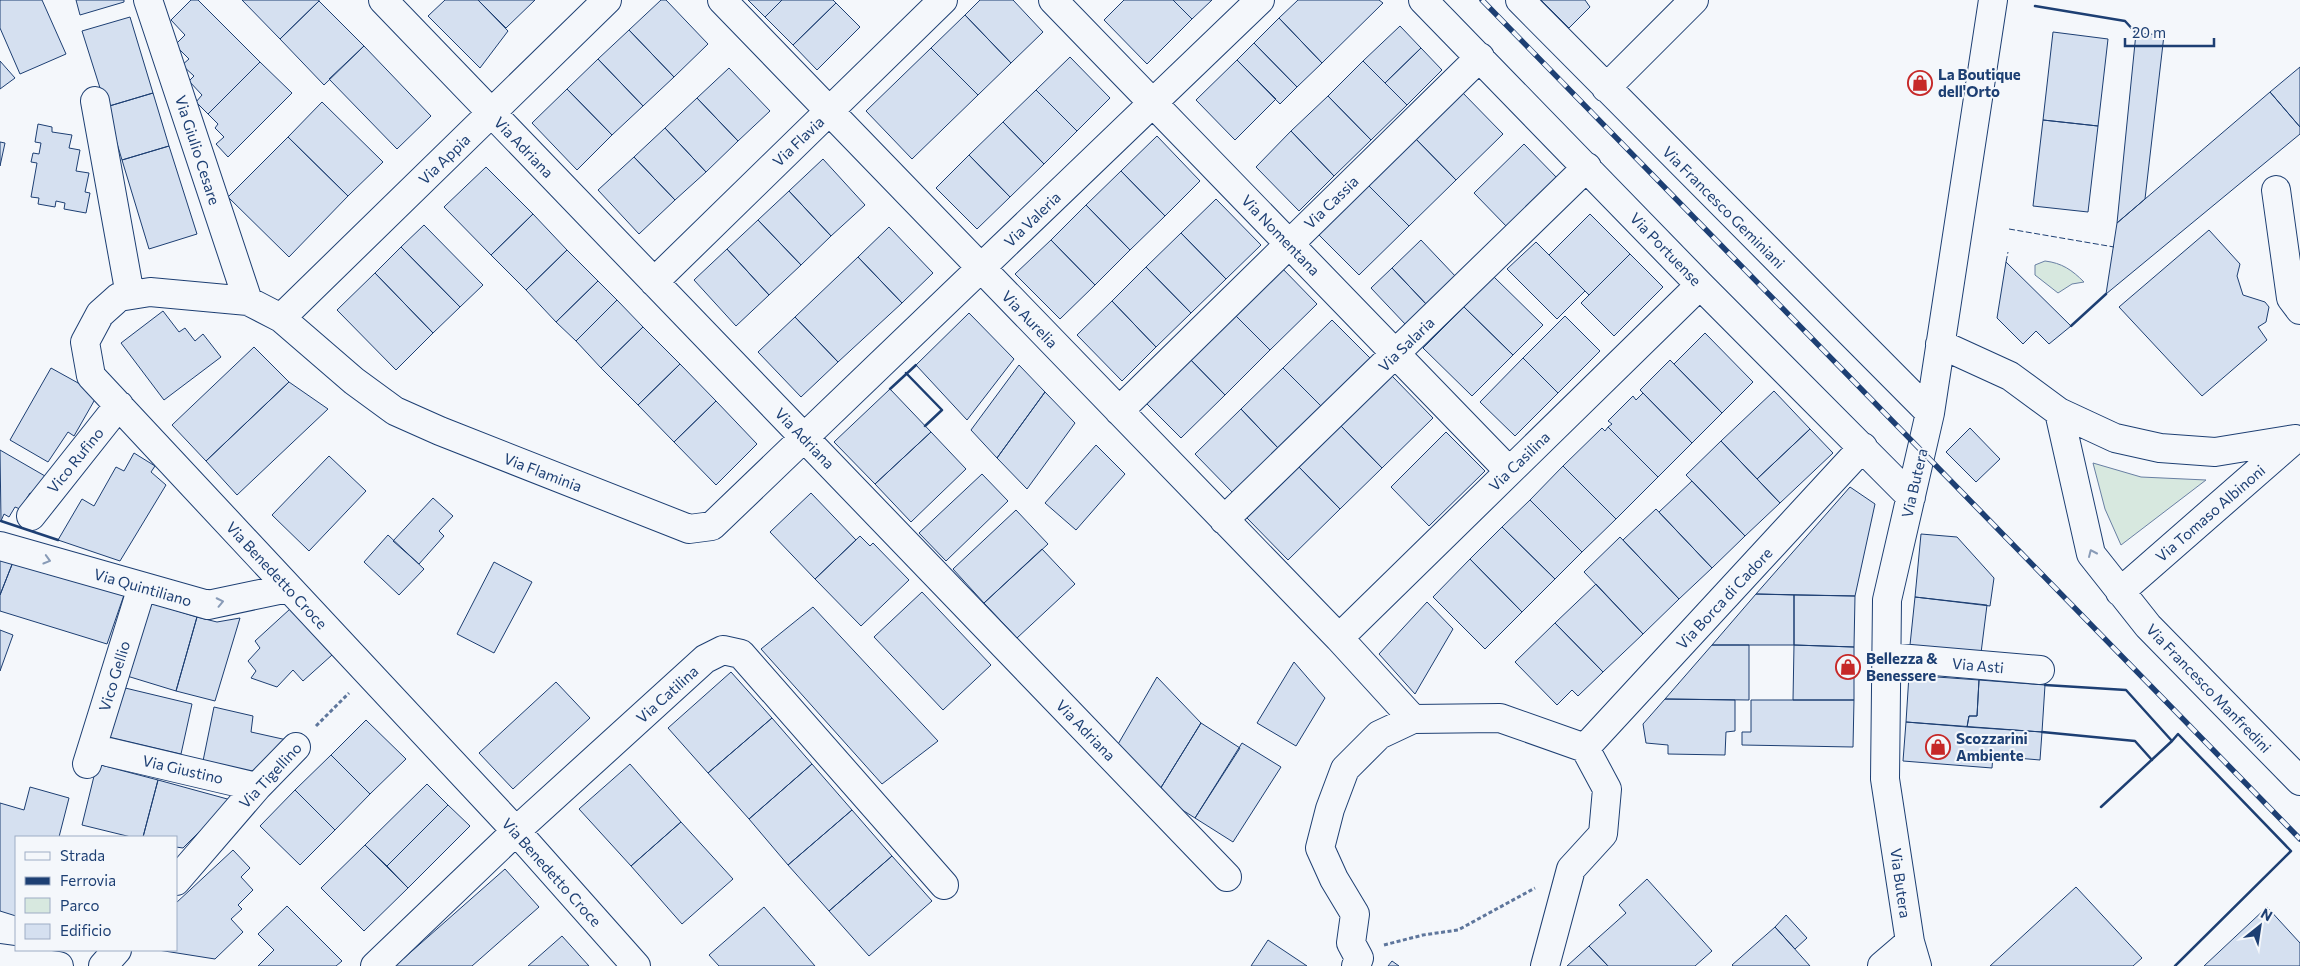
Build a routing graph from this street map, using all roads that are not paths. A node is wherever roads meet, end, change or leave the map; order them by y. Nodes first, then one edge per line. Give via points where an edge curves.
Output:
1 (148, 0) edge
2 (383, 0) edge
3 (607, 0) edge
4 (722, 0) edge
5 (943, 0) edge
6 (1052, 0) edge
7 (1260, 0) edge
8 (1423, 0) edge
9 (1520, 0) edge
10 (1694, 0) edge
11 (1994, 0) edge
12 (1480, 57) junction
13 (1606, 88) junction
14 (95, 101) dead end
15 (1152, 103) junction
16 (829, 111) junction
17 (491, 113) junction
18 (1587, 167) junction
19 (2276, 190) dead end
20 (1289, 244) junction
21 (981, 269) junction
22 (654, 282) junction
23 (1700, 285) junction
24 (130, 295) junction
25 (248, 301) junction
26 (2300, 310) edge
27 (281, 318) junction
28 (1940, 344) junction
29 (1395, 354) junction
30 (119, 405) junction
31 (1119, 411) junction
32 (2059, 412) junction
33 (1930, 413) junction
34 (2297, 437) edge
35 (805, 438) junction
36 (1862, 448) junction
37 (1509, 471) junction
38 (1911, 496) junction
39 (31, 516) dead end
40 (1224, 520) junction
41 (0, 546) edge
42 (142, 587) junction
43 (288, 588) junction
44 (2120, 592) junction
45 (1339, 638) junction
46 (1887, 658) junction
47 (2040, 670) dead end
48 (1412, 719) junction
49 (296, 747) road end
50 (1585, 748) junction
51 (98, 758) joint
52 (2300, 782) edge
53 (257, 787) junction
54 (516, 831) junction
55 (1227, 877) dead end
56 (178, 879) edge
57 (944, 885) dead end
58 (116, 951) edge
59 (1913, 954) edge
60 (0, 958) edge
61 (1357, 962) edge
62 (58, 966) edge
63 (103, 966) edge
64 (375, 966) edge
65 (636, 966) edge
66 (1545, 966) edge
67 (1882, 966) edge

1 - 25 street, Via Giulio Cesare
2 - 17 street, Via Adriana
3 - 17 street, Via Appia
4 - 16 street, Via Aurelia
5 - 16 street, Via Flavia
6 - 15 street, Via Nomentana
7 - 15 street, Via Valeria
8 - 12 street, Via Portuense
9 - 13 street, Via Francesco Geminiani
10 - 13 street
11 - 28 street, Via Butera
12 - 18 street, Via Portuense
12 - 20 street, Via Cassia
13 - 33 street, Via Francesco Geminiani
14 - 24 street
15 - 20 street, Via Nomentana
15 - 21 street, Via Valeria
16 - 21 street, Via Aurelia
16 - 22 street, Via Flavia
17 - 22 street, Via Adriana
17 - 27 street, Via Appia
18 - 23 street, Via Portuense
18 - 29 street, Via Salaria
19 - 26 street via 2291,298
20 - 29 street, Via Nomentana
20 - 31 street, Via Cassia
21 - 31 street, Via Aurelia
21 - 35 street, Via Valeria
22 - 35 street, Via Adriana
23 - 36 street, Via Portuense
23 - 37 street, Via Casilina
24 - 25 street, Via Benedetto Croce via 150,292
24 - 30 street, Via Benedetto Croce via 119,296 100,314 85,342 91,376
25 - 27 street, Via Benedetto Croce
27 - 35 street, Via Flaminia via 354,382 395,411 689,529 712,526
28 - 32 street via 2010,376
28 - 33 street, Via Butera
29 - 37 street, Via Nomentana
29 - 40 street, Via Salaria
30 - 39 street, Vico Rufino
30 - 43 street, Via Benedetto Croce
31 - 40 street, Via Aurelia
32 - 34 street via 2115,438 2160,448 2215,452
44 -> 32 street, Via Francesco Manfredini via 2091,554
33 - 38 street, Via Butera
34 - 44 street, Via Tomaso Albinoni
35 - 55 street, Via Adriana
36 - 38 street, Via Portuense
36 - 50 street, Via Borca di Cadore
37 - 45 street, Via Casilina
38 - 46 street, Via Butera via 1887,600
40 - 45 street, Via Aurelia
41 -> 42 street, Via Quintiliano
42 -> 43 street, Via Quintiliano via 208,605
42 - 51 street, Vico Gellio
43 - 54 street, Via Benedetto Croce
44 - 52 street, Via Francesco Manfredini via 2148,626
45 - 48 street, Via Aurelia
46 - 47 street, Via Asti
46 - 59 street, Via Butera via 1885,779
48 - 50 street via 1500,718
48 - 61 street via 1379,735 1345,769 1320,848 1355,914 1351,943
49 - 53 street, Via Tigellino
50 - 66 street via 1607,789 1603,834 1571,869
51 - 53 street, Via Giustino
53 - 56 street, Via Tigellino
54 - 57 street, Via Catilina via 705,660 723,650 741,654
54 - 64 street, Via Catilina
54 - 65 street, Via Benedetto Croce
58 - 63 street
59 - 67 street
60 - 62 street

